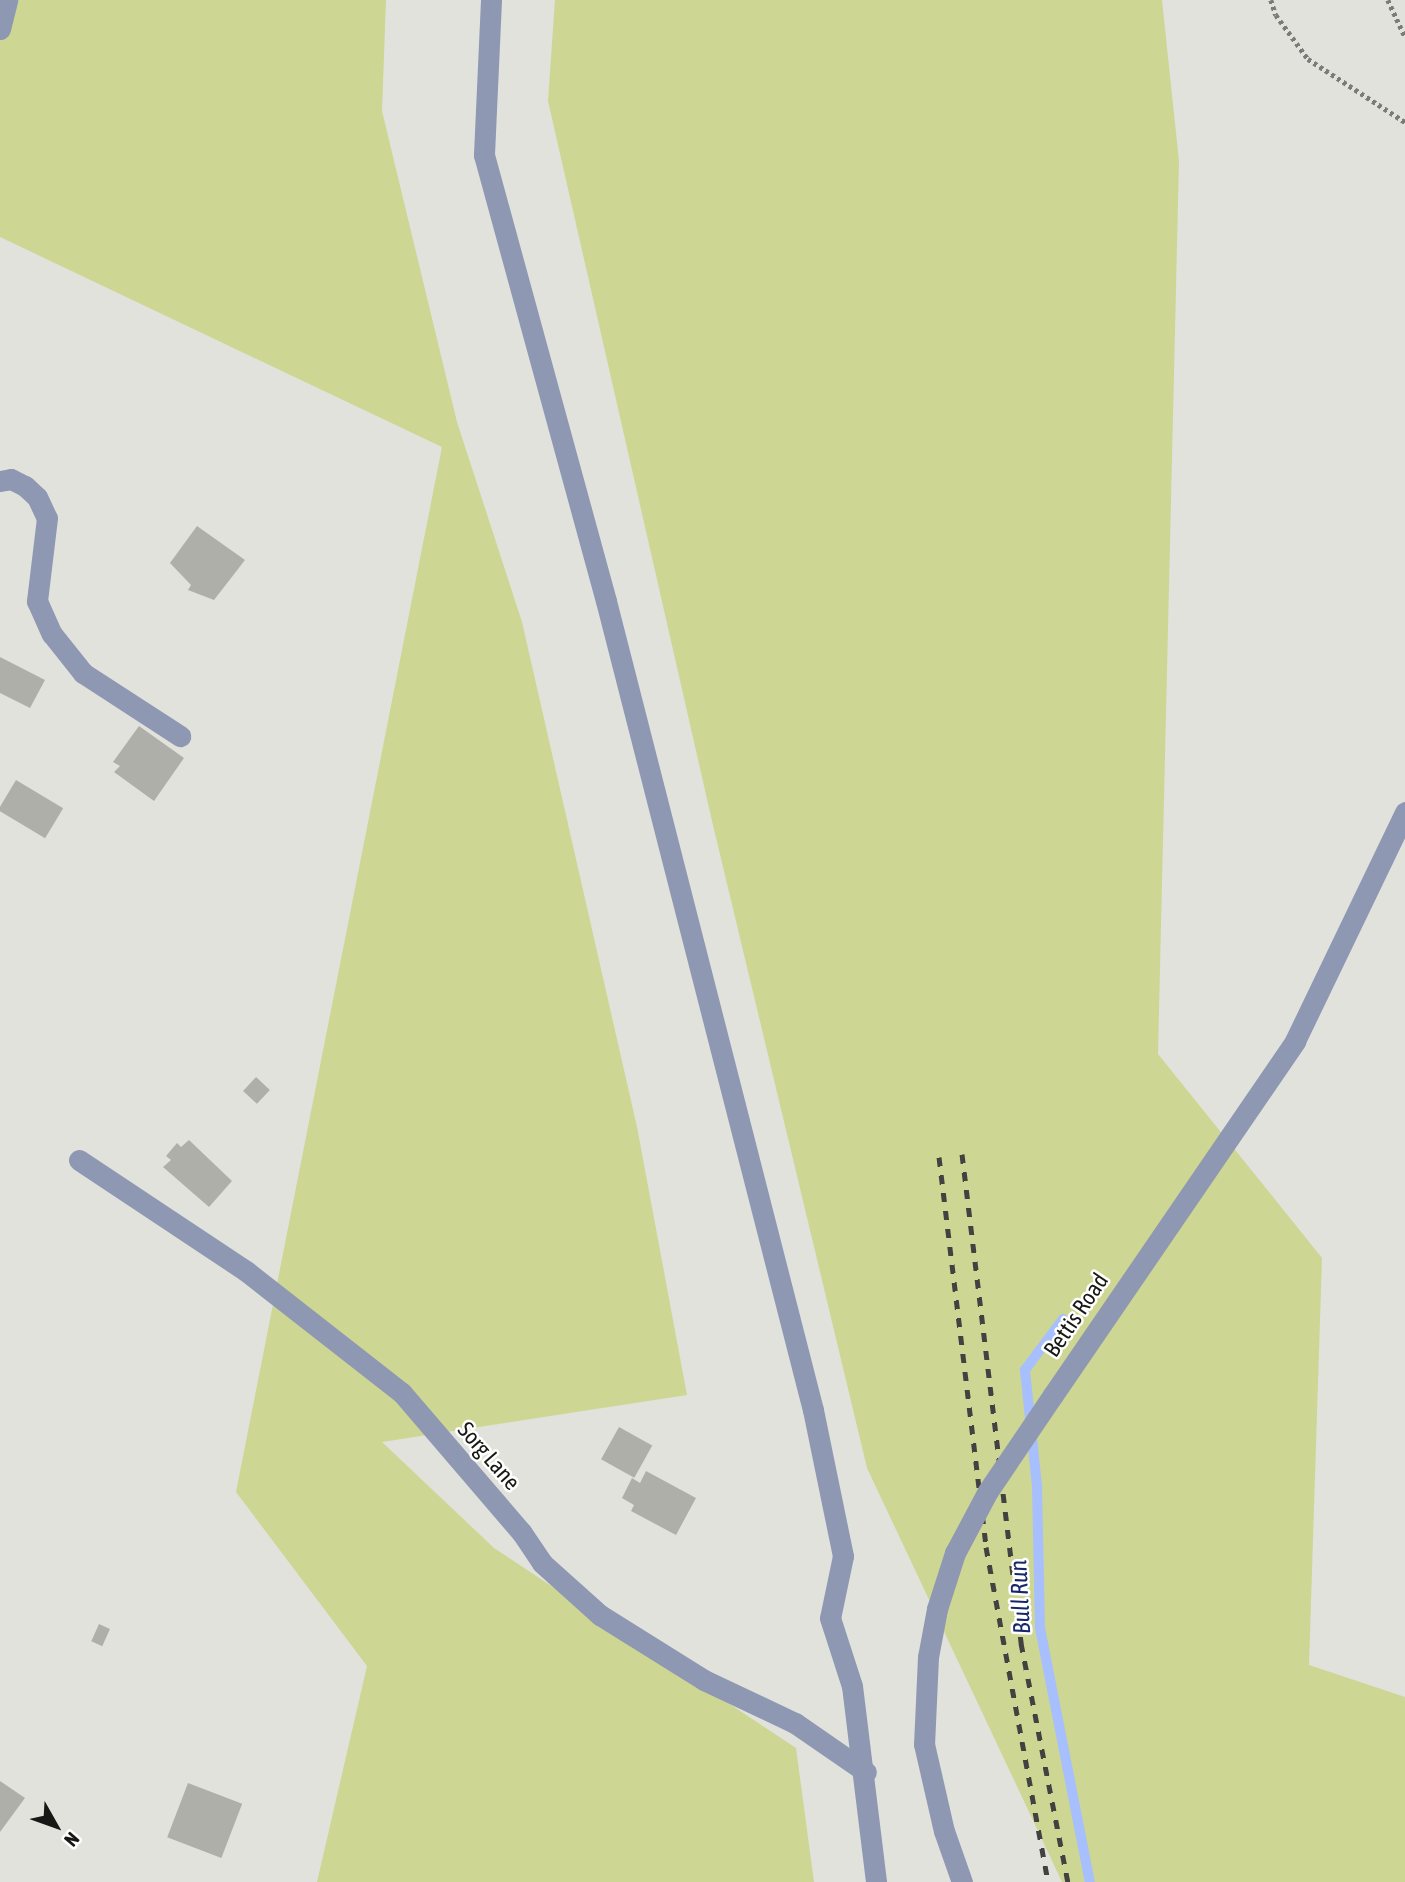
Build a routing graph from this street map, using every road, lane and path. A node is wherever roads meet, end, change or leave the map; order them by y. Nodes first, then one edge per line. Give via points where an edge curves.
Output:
1 (7, 0) edge
2 (491, 0) edge
3 (1271, 0) edge
4 (1388, 0) edge
5 (0, 29) edge
6 (1405, 36) edge
7 (1405, 122) edge
8 (0, 481) edge
9 (180, 736) dead end
10 (1405, 812) edge
11 (79, 1160) dead end
12 (866, 1772) junction
13 (876, 1882) edge
14 (962, 1882) edge

1 - 5 street
2 - 12 street via 484,155 607,601 813,1410 843,1556 830,1618 852,1686
3 - 7 path via 1276,15 1308,59
4 - 6 path
8 - 9 street via 11,479 25,486 37,497 47,518 37,601 52,634 83,673
10 - 14 street, Bettis Road, bridge via 1294,1041 988,1491 960,1542 937,1609 928,1657 924,1744 944,1831
11 - 12 street, Sorg Lane via 246,1271 402,1393 522,1533 542,1563 600,1615 704,1680 795,1723
12 - 13 street

